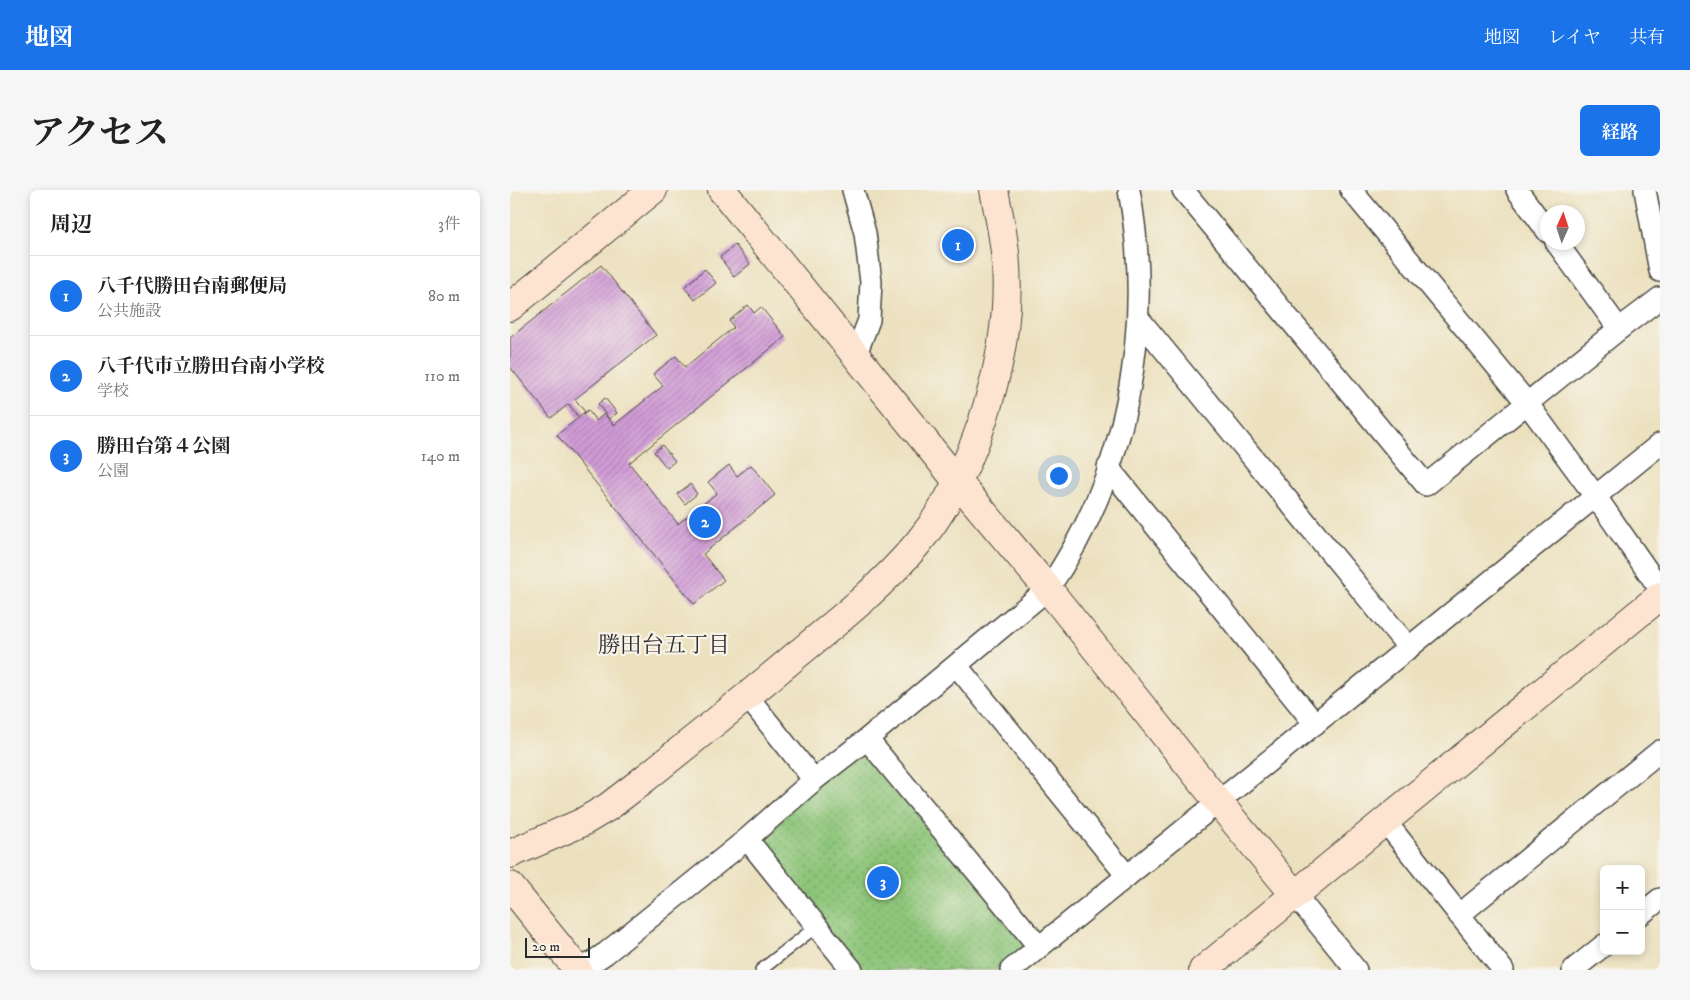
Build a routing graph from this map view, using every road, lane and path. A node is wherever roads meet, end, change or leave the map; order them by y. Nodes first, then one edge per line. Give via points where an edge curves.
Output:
1 (653, 190) edge
2 (722, 190) edge
3 (853, 190) edge
4 (994, 190) edge
5 (1129, 190) edge
6 (1183, 190) edge
7 (1351, 190) edge
8 (1517, 190) edge
9 (1645, 190) edge
10 (1540, 221) edge
11 (1562, 250) edge
12 (1660, 271) edge
13 (1660, 298) edge
14 (510, 307) edge
15 (1139, 319) junction
16 (1619, 329) junction
17 (856, 354) junction
18 (1527, 403) junction
19 (1660, 444) edge
20 (1108, 466) junction
21 (957, 481) junction
22 (1596, 497) junction
23 (1048, 589) junction
24 (1660, 589) edge
25 (1660, 596) edge
26 (1409, 648) junction
27 (957, 666) junction
28 (747, 696) junction
29 (1315, 724) junction
30 (867, 739) junction
31 (1660, 751) edge
32 (814, 780) junction
33 (1219, 802) junction
34 (1385, 821) junction
35 (747, 839) junction
36 (510, 854) edge
37 (1127, 876) junction
38 (510, 886) edge
39 (1295, 895) junction
40 (1660, 899) edge
41 (1645, 911) edge
42 (1459, 915) junction
43 (817, 926) junction
44 (1038, 947) junction
45 (1600, 948) edge
46 (580, 970) edge
47 (761, 970) edge
48 (852, 970) edge
49 (1011, 970) edge
50 (1203, 970) edge
51 (1356, 970) edge
52 (1503, 970) edge
53 (1573, 970) edge

1 - 14 street
2 - 17 street
3 - 17 street via 865,233 871,282 869,320
4 - 21 street via 1005,254 1004,335 984,414
5 - 15 street via 1138,246
6 - 18 street via 1426,485
7 - 18 street
8 - 10 street
9 - 12 street
11 - 16 street
13 - 16 street
15 - 20 street via 1128,398 1121,431
15 - 26 street
16 - 18 street
17 - 21 street
18 - 22 street
19 - 22 street
20 - 23 street via 1082,535
20 - 29 street
21 - 23 street
21 - 28 street via 919,542 871,594
22 - 24 street
22 - 26 street
23 - 27 street
23 - 33 street
25 - 34 street
26 - 29 street
27 - 30 street
27 - 37 street
28 - 32 street
28 - 36 street via 608,806 581,823
29 - 33 street
30 - 32 street
30 - 44 street
31 - 42 street
32 - 35 street
33 - 37 street
33 - 39 street
34 - 39 street
34 - 42 street
35 - 43 street
35 - 46 street via 606,953
37 - 44 street
38 - 46 street
39 - 50 street
39 - 51 street
40 - 41 street
42 - 52 street
43 - 47 lane
43 - 48 street
44 - 49 street
45 - 53 street

